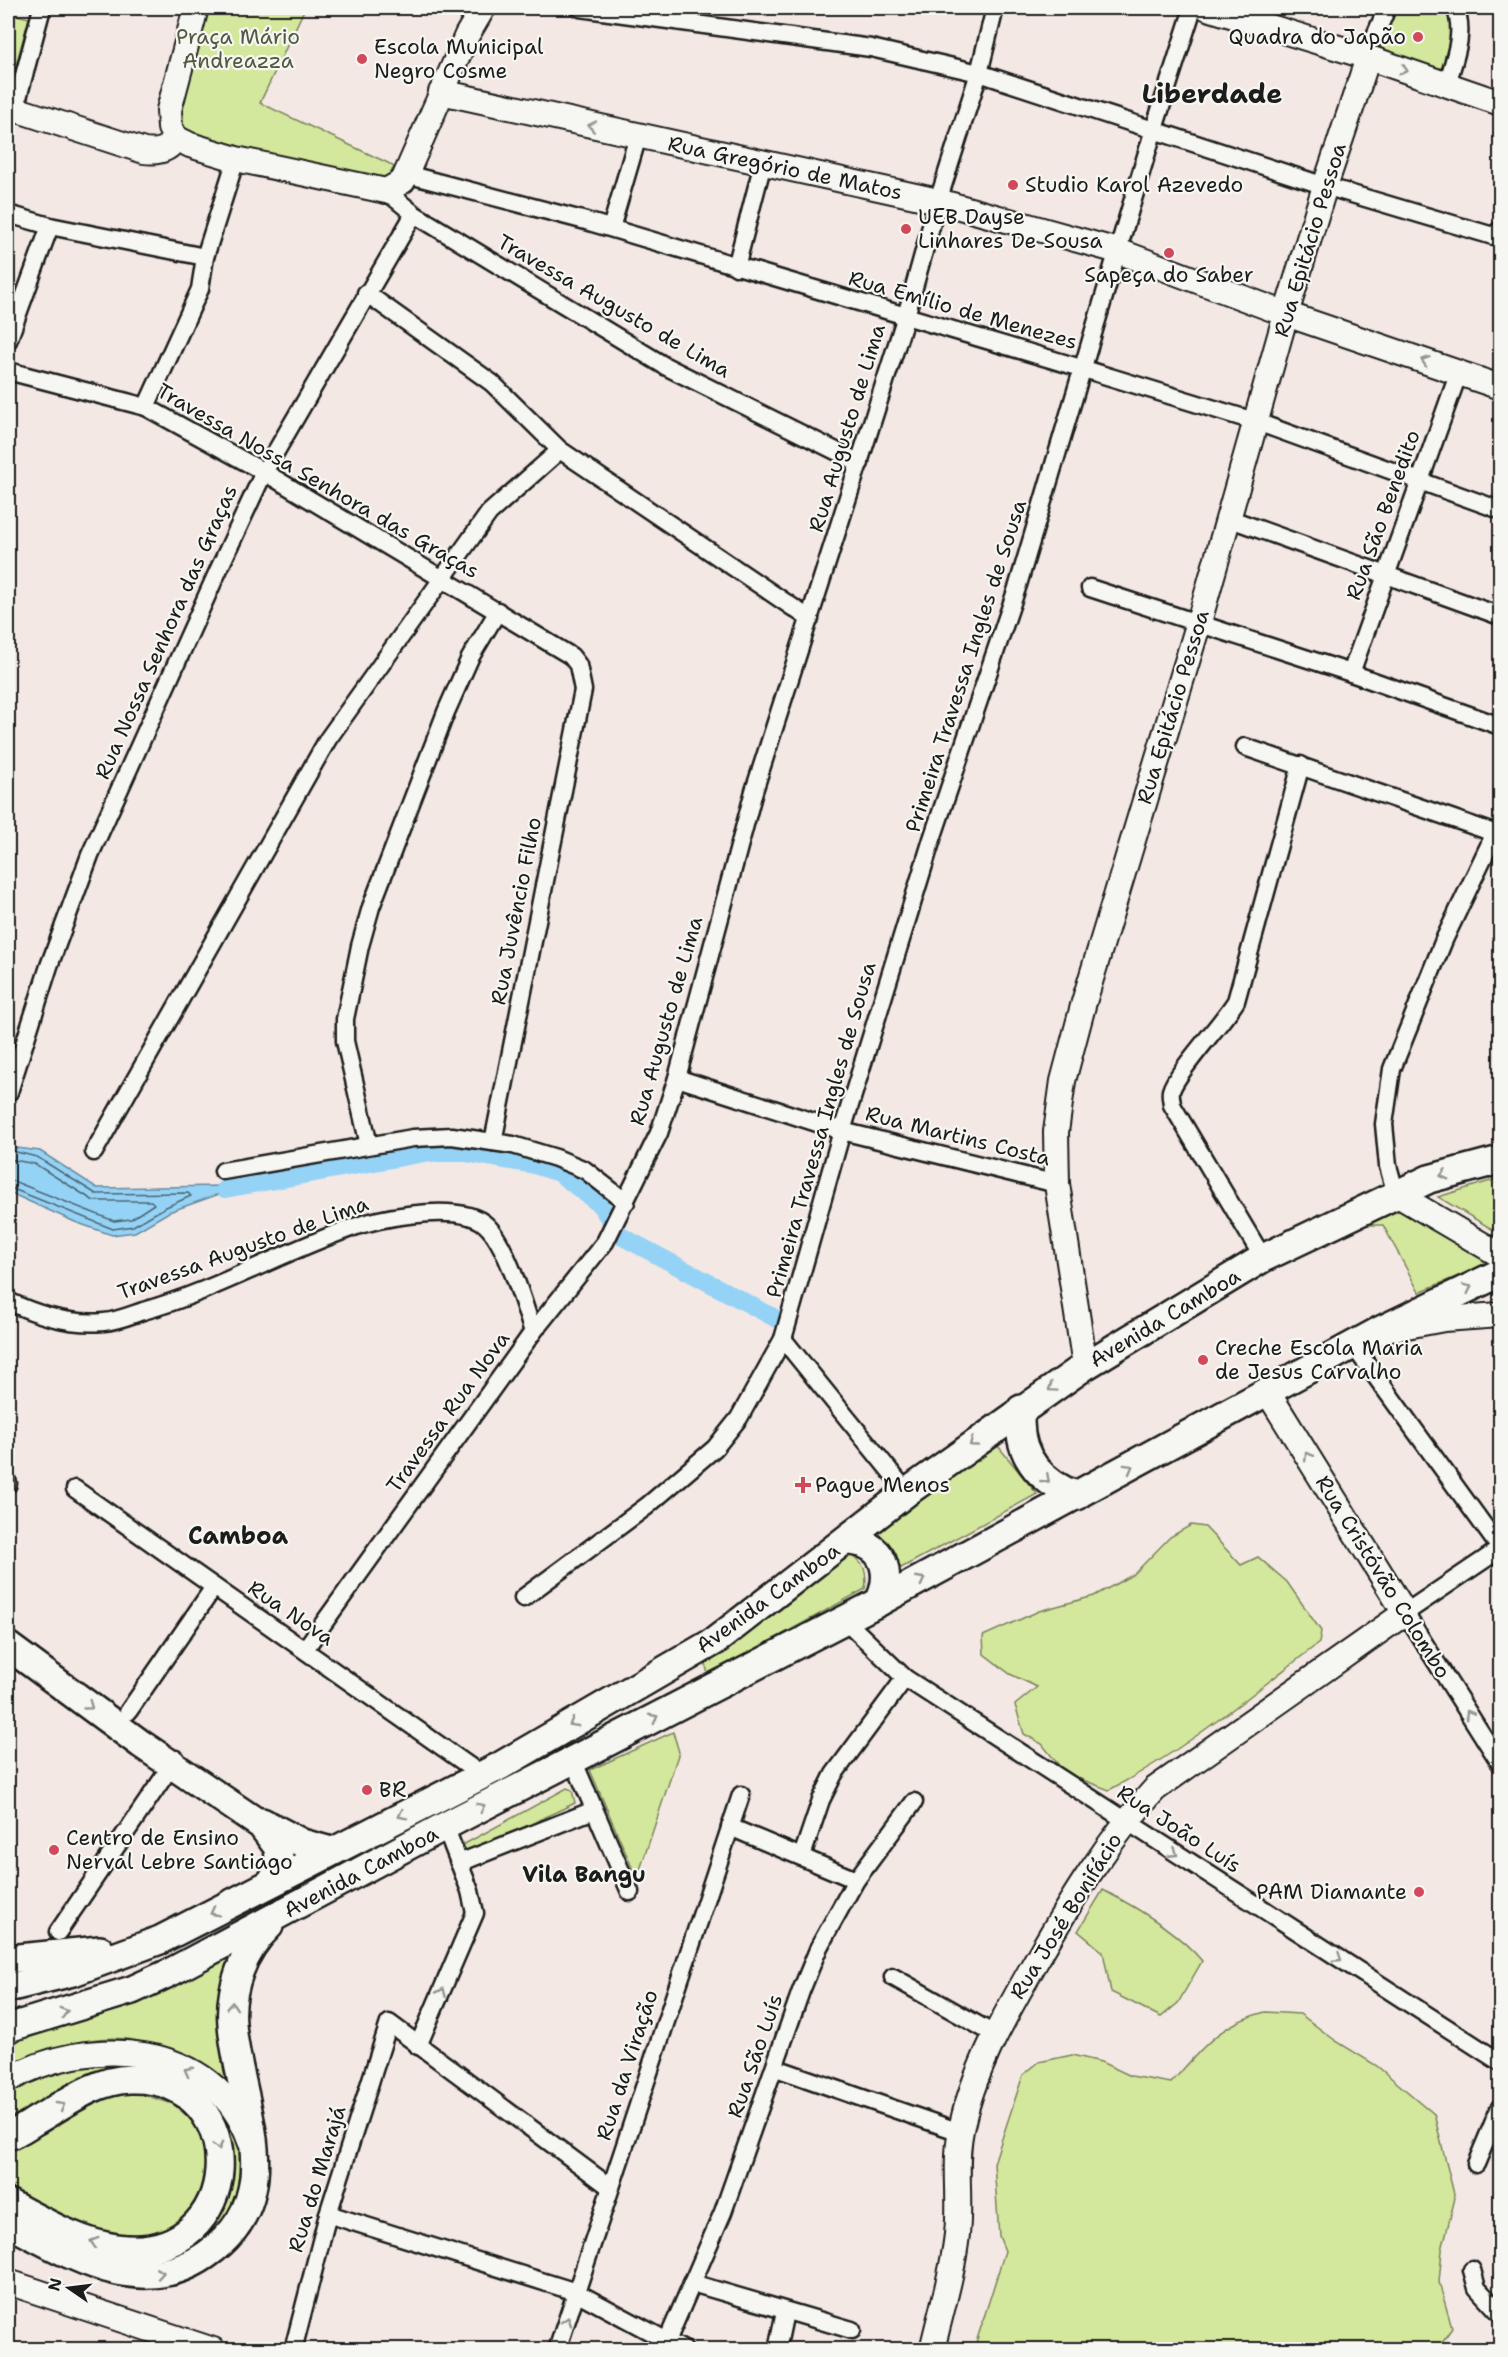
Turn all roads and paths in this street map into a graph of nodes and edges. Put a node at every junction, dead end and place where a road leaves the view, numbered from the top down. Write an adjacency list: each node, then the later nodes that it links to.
1 (42, 8): 17 (street)
2 (196, 8): 20 (street)
3 (475, 8): 11 (street)
4 (483, 8): 11 (street)
5 (580, 8): 13 (street)
6 (995, 8): 13 (street, Rua Augusto de Lima)
7 (1193, 8): 18 (street, Primeira Travessa Ingles de Sousa)
8 (1208, 8): 12 (street)
9 (1387, 8): 12 (street, Rua Epitácio Pessoa)
10 (1455, 8): 14 (street)
11 (466, 35): 15 (street)
12 (1371, 48): 14 (street, one-way to 14); 24 (street, Rua Epitácio Pessoa)
13 (979, 73): 18 (street); 26 (street, Rua Augusto de Lima)
14 (1447, 84): 16 (street)
15 (441, 92): 19 (street, Rua Gregório de Matos, one-way to 15); 23 (street)
16 (1500, 103)
17 (11, 109): 20 (street)
18 (1154, 129): 24 (street); 32 (street, Primeira Travessa Ingles de Sousa)
19 (638, 136): 22 (street, Rua Gregório de Matos); 30 (street)
20 (176, 138): 21 (street)
21 (236, 159): 25 (street); 33 (street)
22 (763, 163): 26 (street, Rua Gregório de Matos); 34 (street)
23 (406, 174): 25 (street); 30 (street, Rua Emílio de Menezes)
24 (1325, 186): 31 (street); 36 (street, Rua Epitácio Pessoa)
25 (386, 191): 27 (street, Travessa Augusto de Lima)
26 (938, 201): 32 (street, Rua Gregório de Matos); 37 (street, Rua Augusto de Lima)
27 (414, 213): 35 (street, Rua Nossa Senhora das Graças); 46 (street, Travessa Augusto de Lima)
28 (8, 214): 29 (street)
29 (50, 226): 33 (street); 38 (street)
30 (611, 228): 34 (street, Rua Emílio de Menezes)
31 (1496, 233)
32 (1118, 251): 36 (street, Rua Gregório de Matos); 39 (street, Primeira Travessa Ingles de Sousa)
33 (205, 257): 43 (street)
34 (736, 267): 37 (street, Rua Emílio de Menezes)
35 (366, 293): 45 (street); 47 (street, Rua Nossa Senhora das Graças)
36 (1286, 314): 41 (street, Rua Gregório de Matos, one-way to 36); 44 (street, Rua Epitácio Pessoa)
37 (906, 316): 39 (street, Rua Emílio de Menezes); 46 (street, Rua Augusto de Lima)
38 (8, 341)
39 (1084, 369): 44 (street, Rua Emílio de Menezes); 66 (street, Primeira Travessa Ingles de Sousa)
40 (8, 371): 43 (street, Travessa Nossa Senhora das Graças)
41 (1459, 372): 42 (street, Rua Gregório de Matos); 48 (street, Rua São Benedito)
42 (1500, 387)
43 (146, 407): 47 (street, Travessa Nossa Senhora das Graças)
44 (1257, 422): 48 (street, Rua Emílio de Menezes); 50 (street, Rua Epitácio Pessoa)
45 (560, 450): 52 (street); 56 (street)
46 (860, 463): 56 (street, Rua Augusto de Lima)
47 (264, 472): 52 (street, Travessa Nossa Senhora das Graças); 65 (street, Rua Nossa Senhora das Graças)
48 (1419, 479): 49 (street, Rua Emílio de Menezes); 51 (street, Rua São Benedito)
49 (1500, 510)
50 (1228, 518): 51 (street); 57 (street, Rua Epitácio Pessoa)
51 (1385, 574): 55 (street); 58 (street, Rua São Benedito)
52 (445, 579): 54 (street, Travessa Nossa Senhora das Graças); 69 (street)
53 (1090, 588): 57 (street)
54 (498, 611): 59 (street, Travessa Nossa Senhora das Graças); 68 (street)
55 (1500, 616)
56 (810, 619): 64 (street, Rua Augusto de Lima)
57 (1199, 622): 58 (street); 72 (street, Rua Epitácio Pessoa)
58 (1352, 673): 60 (street)
59 (583, 690): 67 (street, Rua Juvêncio Filho)
60 (1500, 726)
61 (1245, 747): 62 (street)
62 (1301, 765): 63 (street); 76 (street)
63 (1498, 834): 73 (street)
64 (677, 1078): 66 (street, Rua Martins Costa); 74 (street, Rua Augusto de Lima)
65 (9, 1092)
66 (842, 1131): 72 (street, Rua Martins Costa); 82 (street, Primeira Travessa Ingles de Sousa)
67 (493, 1142): 68 (street); 74 (street)
68 (369, 1145): 71 (street)
69 (94, 1152)
70 (1500, 1160): 73 (main road, Avenida Camboa, one-way to 73)
71 (223, 1171)
72 (1057, 1184): 84 (street, Rua Epitácio Pessoa)
73 (1396, 1194): 75 (street); 76 (main road, Avenida Camboa)
74 (626, 1202): 81 (street, Travessa Rua Nova)
75 (1500, 1255)
76 (1263, 1258): 84 (main road, Avenida Camboa)
77 (1500, 1273): 80 (main road, Avenida Camboa, one-way to 77)
78 (8, 1301): 81 (street, Travessa Augusto de Lima)
79 (1500, 1315): 80 (street)
80 (1379, 1331): 83 (main road, Avenida Camboa)
81 (533, 1332): 99 (street, Travessa Rua Nova)
82 (783, 1339): 88 (street); 93 (street, Primeira Travessa Ingles de Sousa)
83 (1353, 1345): 85 (main road, Avenida Camboa); 91 (street)
84 (1085, 1366): 86 (main road, Avenida Camboa, one-way to 86)
85 (1267, 1391): 89 (main road, Avenida Camboa, one-way to 85); 95 (street, Rua Cristóvão Colombo, one-way to 85)
86 (1021, 1409): 88 (main road, Avenida Camboa, one-way to 88); 89 (main road, one-way to 89)
87 (75, 1489): 92 (street, Rua Nova)
88 (907, 1492): 90 (main road, Avenida Camboa)
89 (1077, 1496): 94 (main road, Avenida Camboa, one-way to 89)
90 (847, 1541): 94 (main road); 105 (main road, Avenida Camboa, one-way to 105)
91 (1500, 1548): 95 (street)
92 (214, 1587): 99 (street, Rua Nova); 101 (street)
93 (523, 1598)
94 (879, 1602): 96 (main road, Avenida Camboa)
95 (1405, 1613): 104 (street, Rua Cristóvão Colombo, one-way to 95); 110 (street, Rua José Bonifácio)
96 (844, 1619): 100 (street, Rua João Luís); 103 (main road, Avenida Camboa, one-way to 96)
97 (8, 1625): 101 (main road)
98 (8, 1646): 102 (main road, one-way to 102)
99 (305, 1649): 105 (street, Rua Nova)
100 (905, 1678): 110 (street, Rua João Luís); 114 (street)
101 (128, 1712): 102 (main road)
102 (176, 1760): 109 (main road); 121 (street)
103 (573, 1760): 108 (street); 111 (main road, Avenida Camboa, one-way to 103)
104 (1500, 1763)
105 (482, 1775): 113 (main road, Avenida Camboa, one-way to 113)
106 (741, 1795): 112 (street, Rua da Viração)
107 (914, 1802): 116 (street, Rua São Luís)
108 (594, 1810): 115 (street); 118 (street)
109 (248, 1815): 113 (main road); 117 (main road)
110 (1125, 1821): 126 (street, Rua José Bonifácio); 128 (street, Rua João Luís, one-way to 128)
111 (445, 1826): 115 (street); 119 (main road, Avenida Camboa)
112 (729, 1827): 114 (street); 136 (street, Rua da Viração)
113 (331, 1851): 117 (main road, Avenida Camboa)
114 (802, 1856): 116 (street)
115 (459, 1863): 127 (street, one-way to 115)
116 (856, 1880): 129 (street, Rua São Luís)
117 (271, 1882): 120 (main road, Avenida Camboa, one-way to 120)
118 (630, 1892)
119 (282, 1914): 125 (main road, Avenida Camboa, one-way to 119); 135 (main road, one-way to 119)
120 (160, 1940): 121 (main road); 124 (main road, Avenida Camboa)
121 (65, 1943): 122 (main road)
122 (8, 1959)
123 (893, 1977): 126 (street)
124 (8, 1988)
125 (8, 2028)
126 (994, 2034): 132 (street, Rua José Bonifácio)
127 (418, 2046): 136 (street); 138 (street, Rua do Marajá)
128 (1500, 2062)
129 (776, 2068): 132 (street); 141 (street, Rua São Luís)
130 (8, 2080): 135 (street, one-way to 130)
131 (1500, 2107): 134 (street)
132 (960, 2132): 152 (street, Rua José Bonifácio)
133 (9, 2137): 137 (main road, one-way to 137)
134 (1476, 2164)
135 (255, 2167): 137 (main road, one-way to 135)
136 (610, 2187): 142 (street, Rua da Viração)
137 (9, 2211)
138 (328, 2214): 142 (street); 148 (street, Rua do Marajá)
139 (1472, 2270): 144 (street)
140 (8, 2282): 147 (street)
141 (692, 2283): 143 (street); 146 (street, Rua São Luís)
142 (576, 2292): 146 (street); 149 (street, Rua da Viração, one-way to 142)
143 (784, 2312): 145 (street); 151 (street)
144 (1500, 2313)
145 (852, 2330)
146 (667, 2341): 150 (street)
147 (213, 2349)
148 (293, 2349)
149 (557, 2349)
150 (684, 2349)
151 (777, 2349)
152 (932, 2349)

